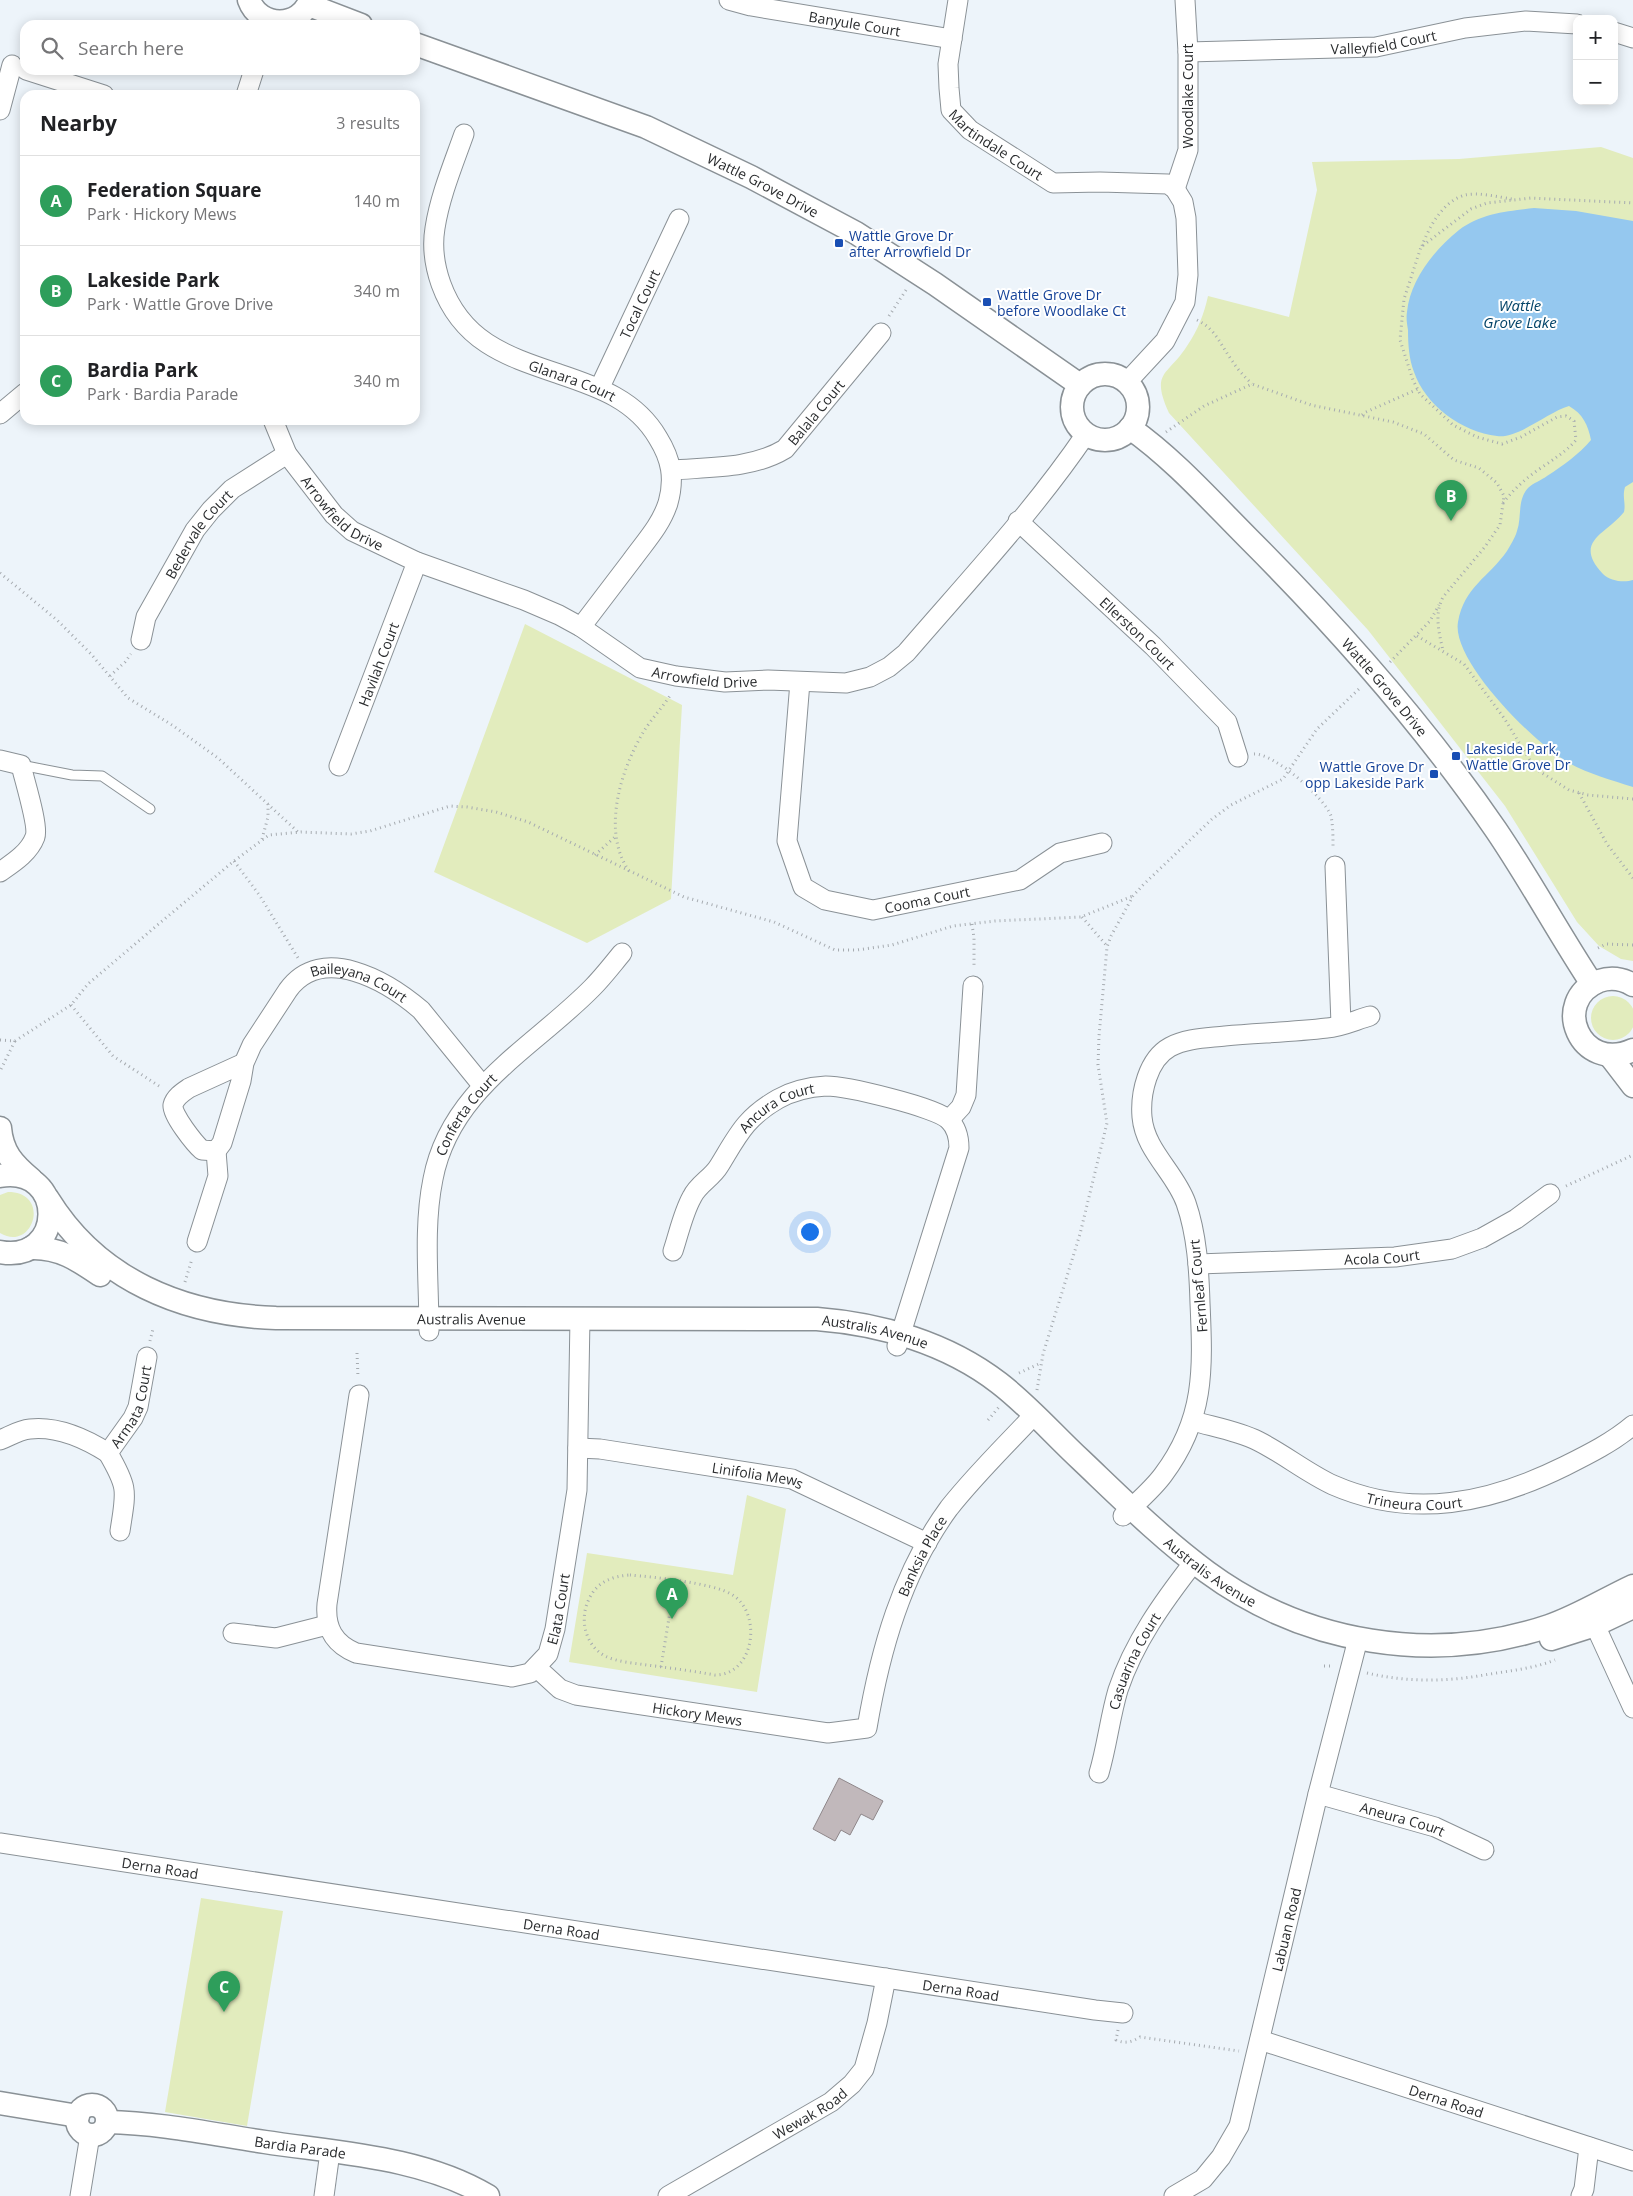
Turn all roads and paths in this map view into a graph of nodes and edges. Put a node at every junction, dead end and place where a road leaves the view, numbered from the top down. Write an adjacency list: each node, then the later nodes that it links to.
1 (248, 0): 6 (street)
2 (731, 0): 12 (street, Banyule Court)
3 (958, 0): 12 (street, Martindale Court)
4 (1185, 0): 14 (street, Woodlake Court)
5 (310, 2): 7 (street); 8 (street)
6 (265, 20)
7 (290, 20)
8 (350, 20)
9 (1573, 24): 14 (street, Valleyfield Court)
10 (1618, 33): 11 (street)
11 (1633, 38)
12 (952, 39): 22 (street, Martindale Court)
13 (420, 46): 32 (street, Wattle Grove Drive)
14 (1188, 52): 22 (street, Woodlake Court)
15 (16, 67): 20 (street)
16 (41, 75): 18 (street)
17 (252, 75): 19 (street)
18 (88, 90)
19 (248, 90)
20 (0, 110)
21 (464, 134): 33 (street, Glanara Court)
22 (1175, 190): 28 (street)
23 (1516, 200): 24 (path); 26 (path); 26 (path)
24 (1633, 203)
25 (679, 219): 33 (street, Tocal Court)
26 (1421, 247): 34 (path)
27 (906, 290): 29 (path)
28 (1180, 312): 30 (street); 31 (path)
29 (881, 333): 43 (street, Balala Court)
30 (1127, 382): 32 (street); 39 (street)
31 (1252, 384): 37 (path); 41 (path)
32 (1080, 385): 40 (street)
33 (600, 387): 43 (street, Glanara Court)
34 (1418, 389): 37 (path); 44 (path)
35 (20, 397): 36 (street)
36 (0, 414)
37 (1362, 416): 44 (path)
38 (275, 425): 42 (street, Arrowfield Drive)
39 (1130, 428): 40 (street); 41 (street, Wattle Grove Drive)
40 (1086, 434): 45 (street, Arrowfield Drive)
41 (1152, 444): 85 (street, Wattle Grove Drive)
42 (287, 454): 46 (street, Arrowfield Drive); 51 (street, Bedervale Court)
43 (672, 470): 49 (street, Glanara Court)
44 (1503, 503): 48 (path)
45 (1018, 521): 56 (street, Arrowfield Drive); 58 (street, Ellerston Court)
46 (417, 562): 49 (street, Arrowfield Drive); 61 (street, Havilah Court)
47 (0, 573): 54 (path)
48 (1439, 604): 50 (path); 52 (path)
49 (581, 627): 55 (street, Arrowfield Drive)
50 (1417, 636): 52 (path); 53 (path)
51 (141, 640): 54 (path)
52 (1443, 651): 63 (path)
53 (1389, 662)
54 (110, 676): 65 (path)
55 (683, 677): 56 (street, Arrowfield Drive); 68 (path)
56 (800, 682): 70 (street, Cooma Court)
57 (1360, 688): 62 (path)
58 (1238, 757): 62 (path)
59 (0, 760): 60 (street)
60 (21, 765): 66 (lane); 74 (street)
61 (339, 766)
62 (1289, 772): 73 (path); 77 (path)
63 (1579, 793): 64 (path); 76 (path)
64 (1633, 798)
65 (268, 804): 67 (path); 69 (path)
66 (150, 809)
67 (299, 832): 69 (path); 71 (path)
68 (617, 836): 71 (path); 75 (path)
69 (262, 839): 72 (path)
70 (1102, 843)
71 (595, 856): 75 (path)
72 (234, 861): 84 (path); 88 (path)
73 (1335, 866): 90 (street)
74 (0, 872)
75 (630, 872): 79 (path)
76 (1633, 878)
77 (1133, 896): 78 (path); 81 (path)
78 (1082, 917): 79 (path); 81 (path)
79 (972, 924): 87 (path)
80 (1633, 946): 82 (path)
81 (1107, 947): 118 (path)
82 (1598, 948)
83 (622, 953): 97 (street, Conferta Court)
84 (305, 972): 95 (street, Baileyana Court); 97 (street, Baileyana Court)
85 (1592, 984): 86 (street); 94 (street)
86 (1633, 985)
87 (973, 986): 100 (street)
88 (72, 1005): 92 (path); 99 (path)
89 (1370, 1016): 90 (street, Fernleaf Court)
90 (1341, 1024): 111 (street, Fernleaf Court)
91 (0, 1040): 92 (path)
92 (15, 1041): 96 (path)
93 (1633, 1050): 94 (street)
94 (1610, 1056): 98 (street)
95 (244, 1063): 99 (street); 102 (street, Baileyana Court)
96 (1, 1069)
97 (482, 1085): 114 (street, Conferta Court)
98 (1633, 1086)
99 (177, 1097): 102 (street)
100 (949, 1120): 109 (street, Ancura Court); 115 (street)
101 (0, 1128): 105 (street)
102 (216, 1151): 108 (street, Baileyana Court)
103 (1633, 1155): 106 (path)
104 (0, 1176): 105 (street)
105 (33, 1181): 107 (street, Australis Avenue)
106 (1550, 1194): 111 (street, Acola Court)
107 (48, 1199): 110 (street); 114 (street, Australis Avenue)
108 (197, 1242): 112 (path)
109 (673, 1251)
110 (12, 1253): 114 (street, Australis Avenue)
111 (1198, 1264): 123 (street, Fernleaf Court)
112 (185, 1282)
113 (579, 1324): 114 (street, Australis Avenue); 115 (street, Australis Avenue); 126 (street, Elata Court)
114 (429, 1325)
115 (899, 1340): 122 (street, Australis Avenue)
116 (357, 1353): 121 (path)
117 (148, 1357): 127 (street, Armata Court)
118 (1041, 1363): 119 (path); 120 (path)
119 (1022, 1378)
120 (1032, 1387)
121 (359, 1394): 136 (street)
122 (1029, 1420): 128 (street, Australis Avenue); 130 (street, Banksia Place)
123 (1193, 1421): 124 (street, Trineura Court); 128 (street, Fernleaf Court)
124 (1633, 1425)
125 (0, 1440): 127 (street, Armata Court)
126 (578, 1448): 130 (street, Linifolia Mews); 142 (street, Elata Court)
127 (108, 1453): 129 (street, Armata Court)
128 (1128, 1512): 131 (street, Australis Avenue)
129 (120, 1531)
130 (927, 1543): 144 (street, Banksia Place)
131 (1190, 1568): 138 (street, Australis Avenue); 145 (street, Casuarina Court)
132 (675, 1581): 141 (path); 141 (path); 141 (path)
133 (1633, 1586): 135 (street, Australis Avenue)
134 (1633, 1608): 135 (street, Australis Avenue)
135 (1591, 1617): 138 (street, Australis Avenue); 143 (street)
136 (327, 1625): 137 (street); 142 (street)
137 (233, 1633)
138 (1354, 1653): 139 (path); 140 (path); 146 (street, Labuan Road)
139 (1560, 1658)
140 (1324, 1666)
141 (661, 1667)
142 (537, 1668): 144 (street, Hickory Mews)
143 (1633, 1708)
144 (867, 1728)
145 (1099, 1773)
146 (1318, 1794): 148 (street, Aneura Court); 151 (street, Labuan Road)
147 (0, 1843): 149 (street, Derna Road)
148 (1484, 1850)
149 (886, 1978): 150 (street, Derna Road); 160 (street, Wewak Road)
150 (1122, 2013): 151 (path)
151 (1258, 2047): 154 (street, Derna Road); 161 (street, Labuan Road)
152 (0, 2103): 153 (street)
153 (99, 2128): 155 (street, Bardia Parade); 157 (street)
154 (1589, 2147): 156 (street, Derna Road); 162 (street)
155 (330, 2152): 158 (street); 159 (street, Bardia Parade)
156 (1633, 2161)
157 (80, 2196)
158 (324, 2196)
159 (488, 2196)
160 (668, 2196)
161 (1174, 2196)
162 (1581, 2196)

